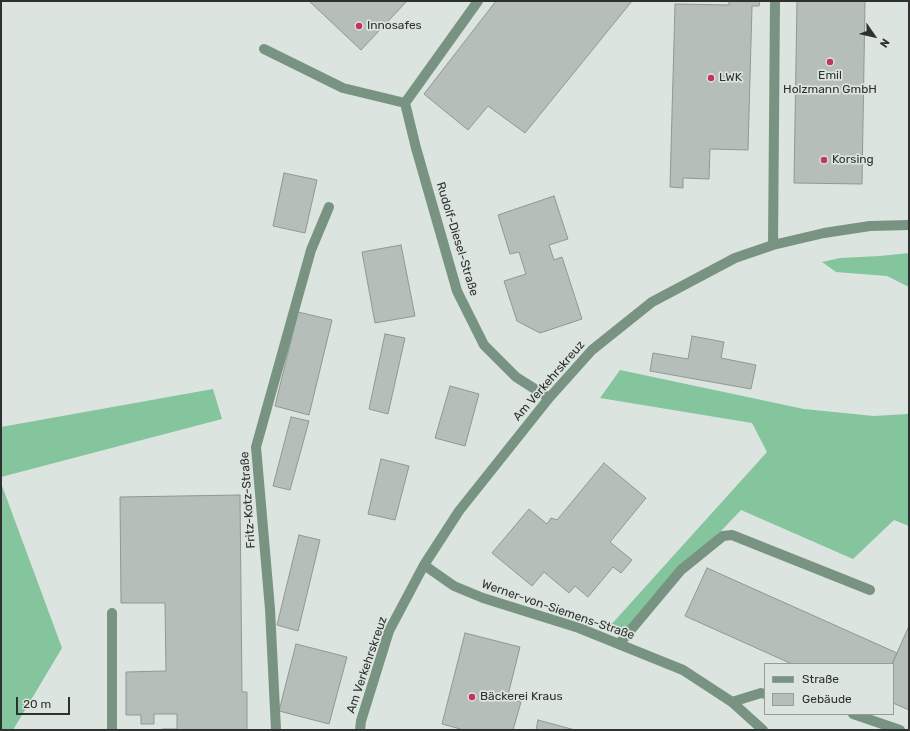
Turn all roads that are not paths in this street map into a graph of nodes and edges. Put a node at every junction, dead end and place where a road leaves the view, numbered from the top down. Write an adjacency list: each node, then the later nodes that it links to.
1 (478, 1): 4 (street)
2 (775, 1): 7 (street)
3 (264, 49): 4 (street)
4 (405, 103): 8 (street, Rudolf-Diesel-Straße)
5 (329, 207): 17 (street, Fritz-Kotz-Straße)
6 (909, 225): 7 (street, Am Verkehrskreuz)
7 (773, 245): 8 (street, Am Verkehrskreuz)
8 (549, 398): 9 (street, Am Verkehrskreuz)
9 (424, 565): 12 (street, Werner-von-Siemens-Straße); 18 (street, Am Verkehrskreuz)
10 (870, 590): 12 (street)
11 (112, 613): 16 (street)
12 (619, 644): 14 (street, Werner-von-Siemens-Straße)
13 (764, 694): 14 (street)
14 (732, 702): 19 (street, Werner-von-Siemens-Straße)
15 (857, 715): 20 (street)
16 (112, 730)
17 (276, 730)
18 (360, 730)
19 (763, 730)
20 (900, 730)

